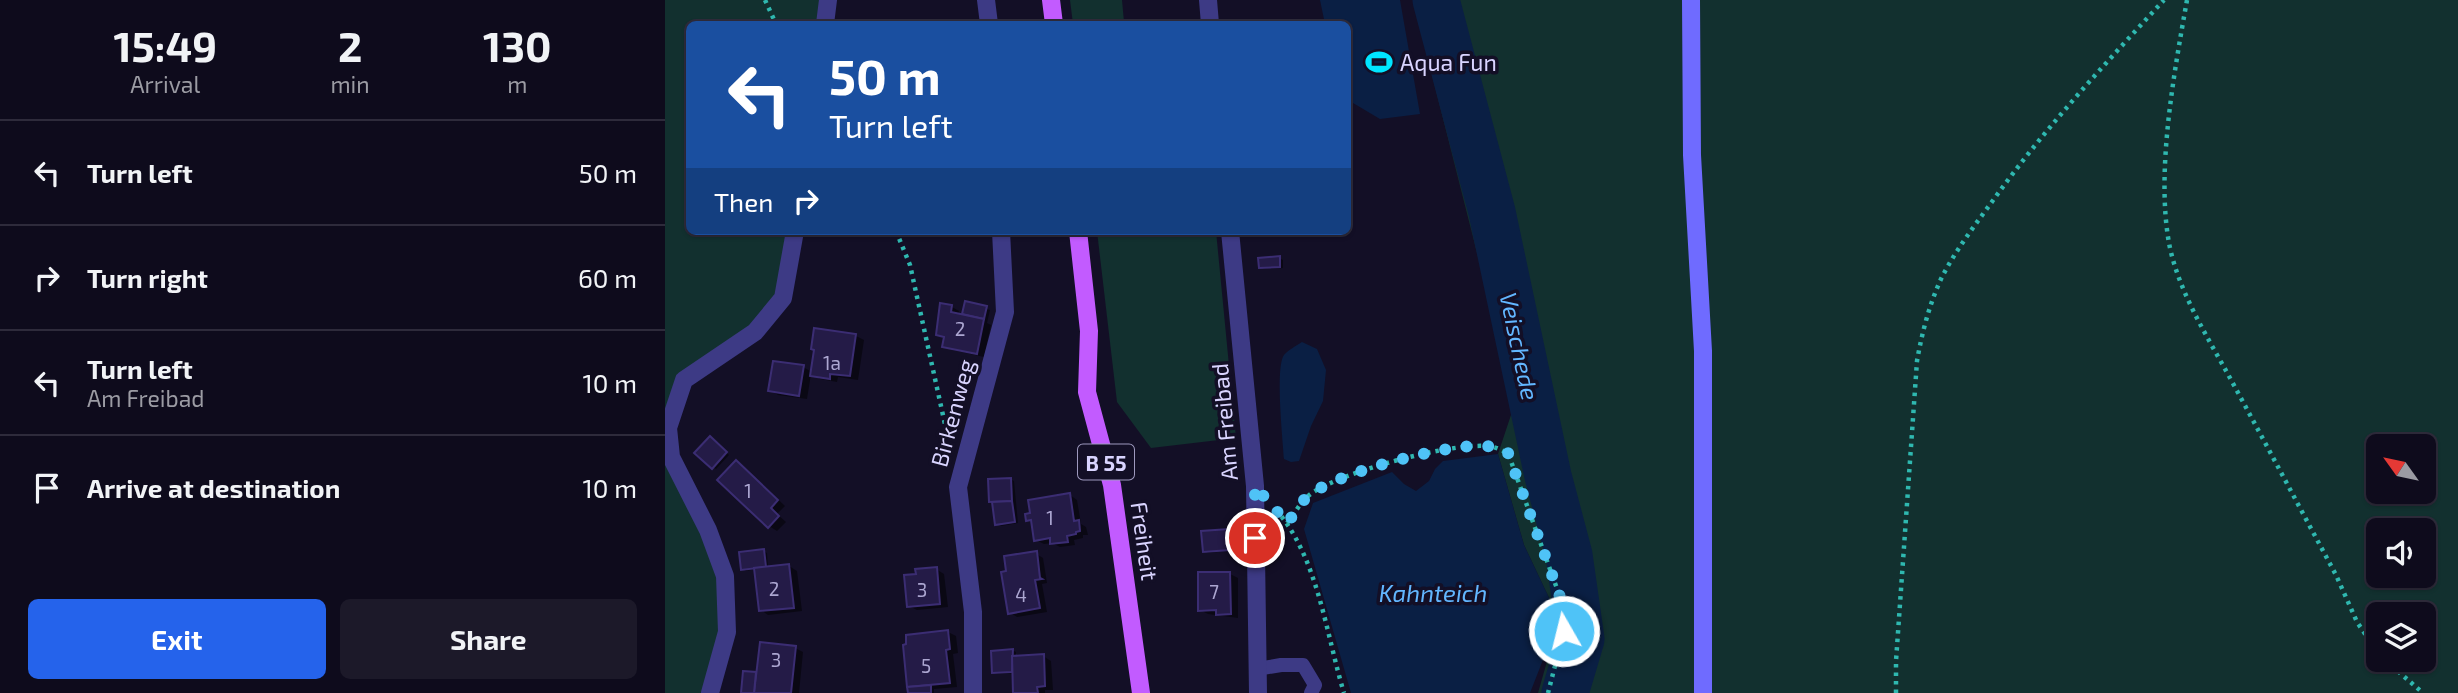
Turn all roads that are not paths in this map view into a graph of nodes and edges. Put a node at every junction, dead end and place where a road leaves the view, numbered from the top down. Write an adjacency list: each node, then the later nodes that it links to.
1 (828, 0): 6 (street)
2 (986, 0): 7 (street)
3 (1051, 0): 8 (main road)
4 (1208, 0): 9 (street)
5 (1691, 0): 20 (main road)
6 (825, 21)
7 (989, 21)
8 (1054, 21)
9 (1210, 21)
10 (794, 235): 15 (street)
11 (1001, 235): 16 (street, Birkenweg)
12 (1078, 235): 17 (main road, Freiheit / B 55)
13 (1230, 235): 14 (street, Am Freibad)
14 (1257, 669): 18 (street, Am Freibad); 19 (lane)
15 (710, 693)
16 (973, 693)
17 (1141, 693)
18 (1258, 693)
19 (1311, 693)
20 (1703, 693)

